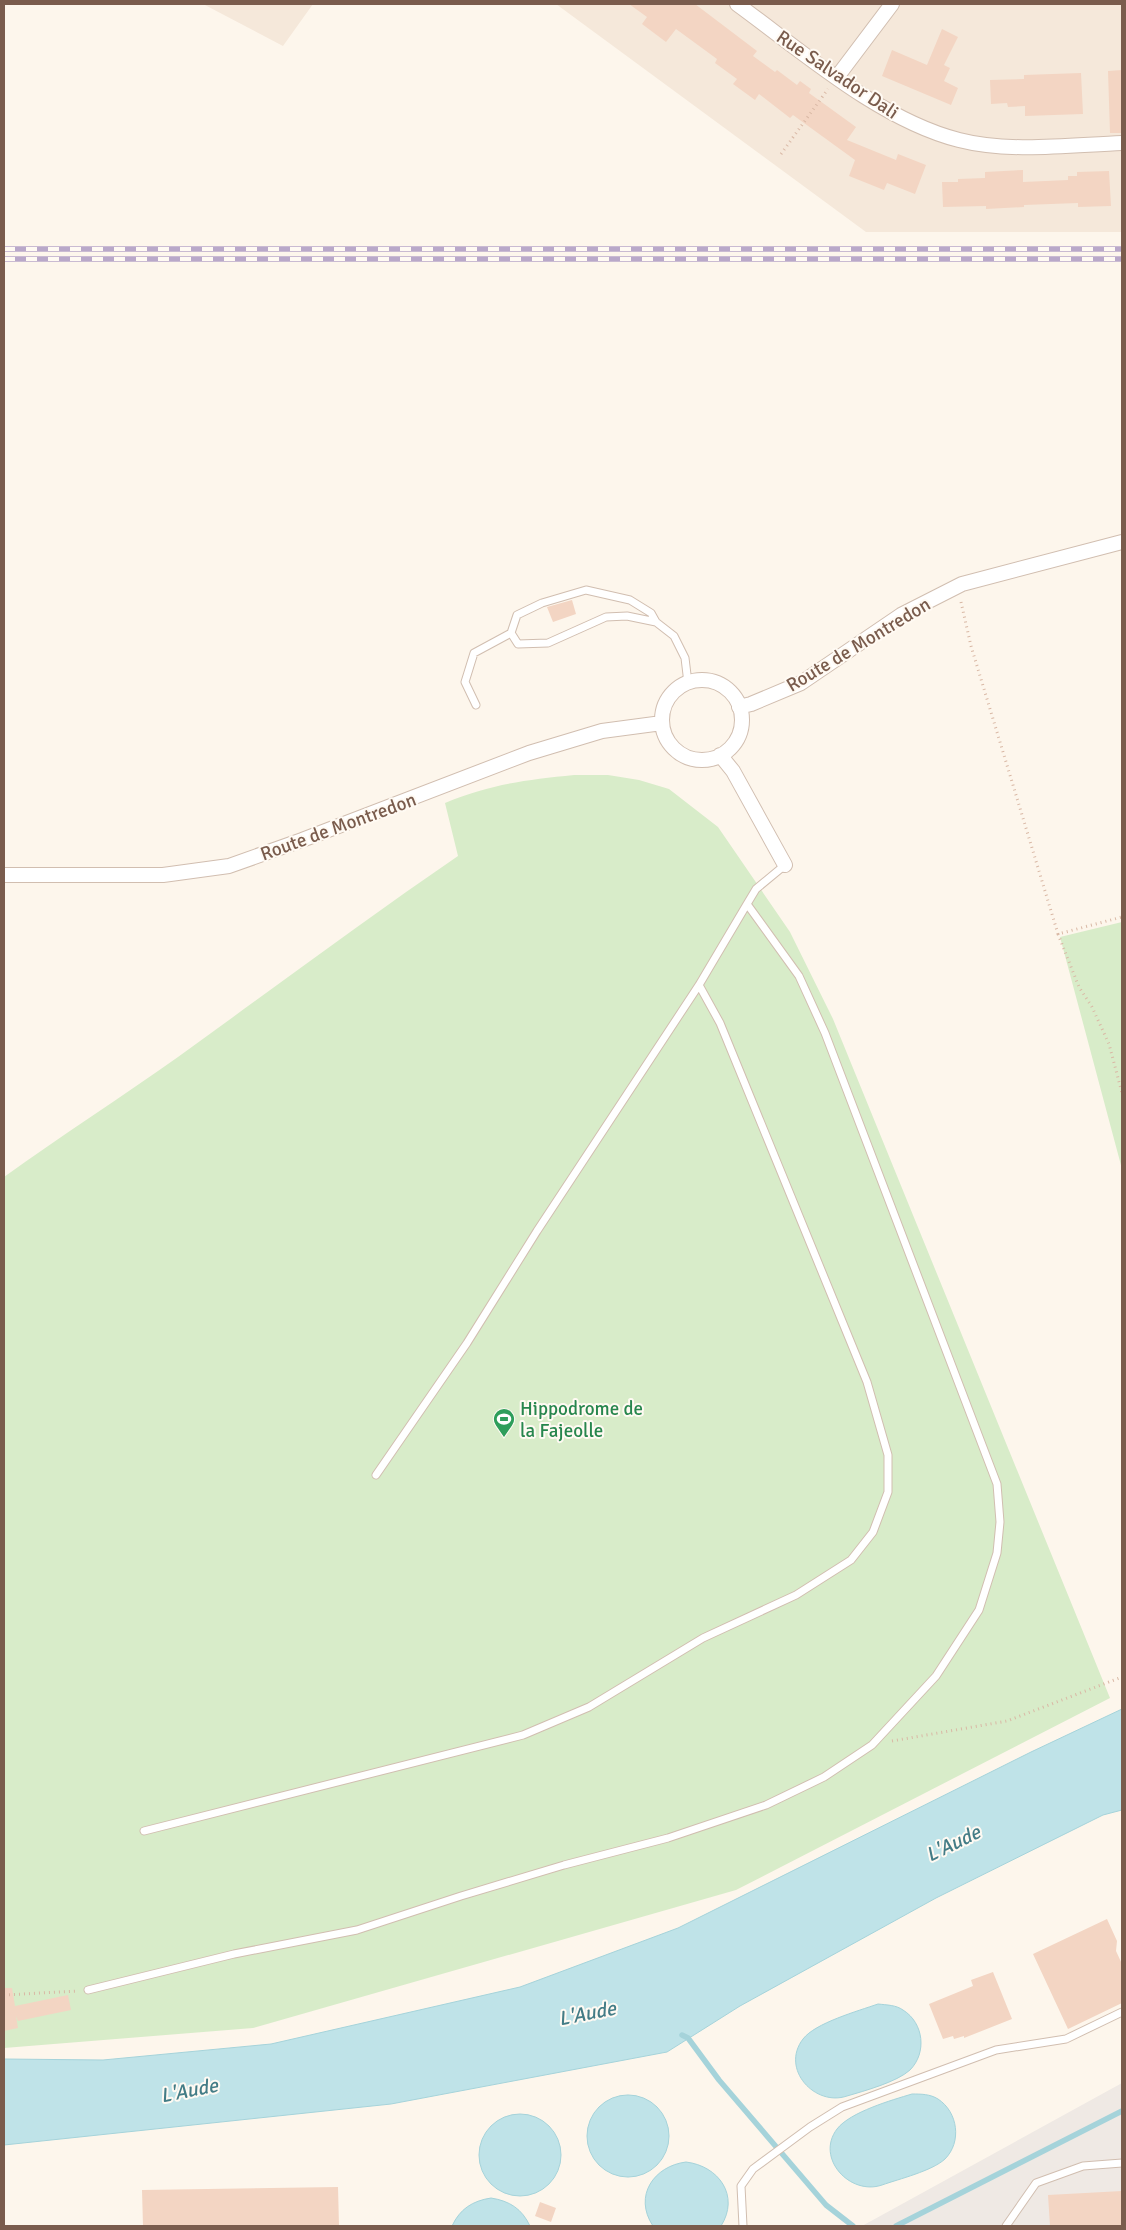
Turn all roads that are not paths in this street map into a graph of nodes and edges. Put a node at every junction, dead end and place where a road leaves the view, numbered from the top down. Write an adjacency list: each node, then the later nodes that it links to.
1 (737, 4): 3 (street, Rue Salvador Dali)
2 (892, 4): 3 (street)
3 (837, 77): 4 (street, Rue Salvador Dali)
4 (1122, 143)
5 (1122, 542): 10 (street, Route de Montredon)
6 (656, 622): 7 (lane); 7 (lane); 8 (lane)
7 (511, 633): 9 (lane)
8 (688, 682): 10 (street); 11 (street)
9 (476, 705)
10 (739, 707): 12 (street)
11 (662, 723): 12 (street); 14 (street, Route de Montredon)
12 (720, 755): 13 (street)
13 (785, 865): 15 (lane)
14 (4, 875)
15 (747, 904): 16 (lane); 19 (lane)
16 (699, 985): 17 (lane); 18 (lane)
17 (376, 1475)
18 (144, 1831)
19 (88, 1990)
20 (1122, 2012): 22 (lane)
21 (1122, 2163): 23 (lane)
22 (743, 2226)
23 (1006, 2226)

